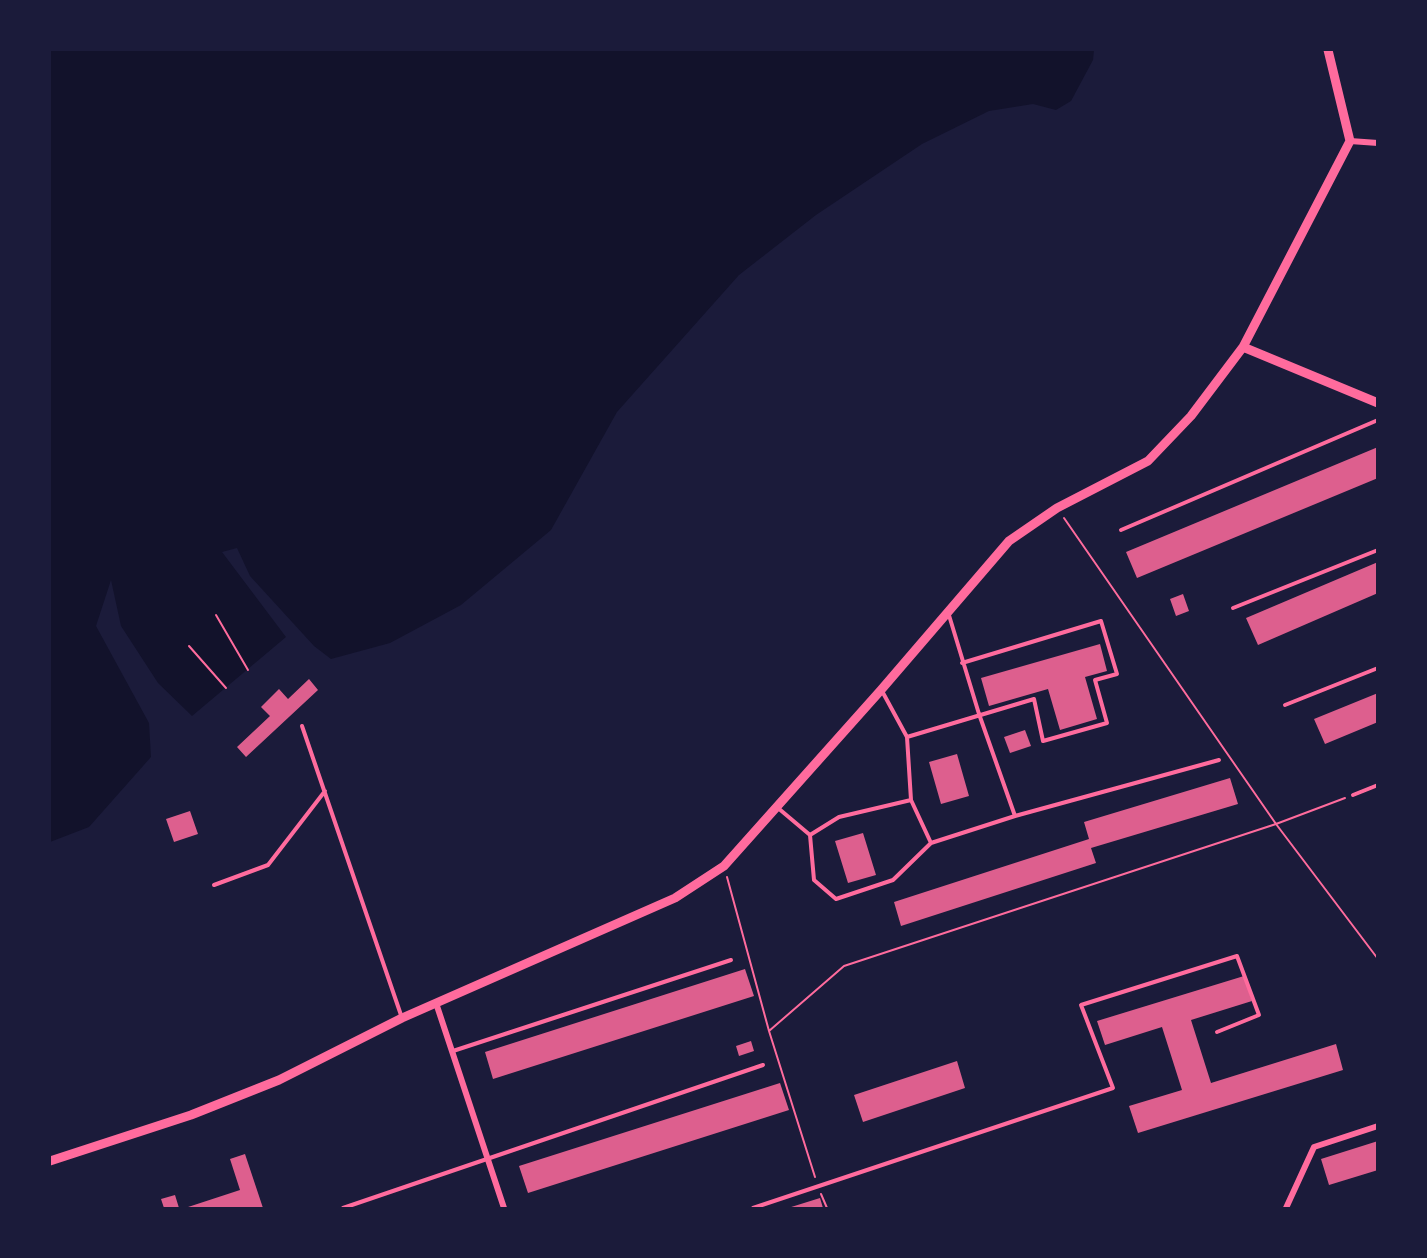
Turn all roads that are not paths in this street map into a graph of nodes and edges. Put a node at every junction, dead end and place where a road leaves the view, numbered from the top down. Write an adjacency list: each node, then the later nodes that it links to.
1 (1328, 50): 2 (street)
2 (1350, 141): 3 (street); 4 (street)
3 (1377, 143)
4 (1243, 347): 5 (street); 10 (street)
5 (1377, 403)
6 (1377, 420): 7 (lane)
7 (1120, 530)
8 (1377, 550): 9 (lane)
9 (1233, 608)
10 (948, 611): 11 (lane); 13 (street)
11 (962, 663): 15 (lane); 15 (lane)
12 (1377, 668): 14 (lane)
13 (881, 690): 17 (lane); 23 (street)
14 (1286, 705)
15 (979, 714): 17 (lane); 24 (lane)
16 (302, 726): 20 (lane)
17 (907, 737): 22 (lane)
18 (1219, 760): 24 (lane)
19 (1377, 785): 21 (lane)
20 (326, 790): 27 (lane); 30 (lane)
21 (1353, 795)
22 (911, 800): 25 (lane); 26 (lane)
23 (778, 808): 25 (lane); 29 (street)
24 (1015, 816): 26 (lane)
25 (810, 835): 26 (lane)
26 (931, 843)
27 (214, 885)
28 (731, 960): 32 (lane)
29 (436, 1003): 30 (street); 32 (street)
30 (402, 1018): 36 (street)
31 (1217, 1032): 39 (lane)
32 (453, 1051): 35 (street)
33 (763, 1065): 35 (lane)
34 (1377, 1126): 40 (street)
35 (487, 1159): 37 (lane); 38 (street)
36 (50, 1161)
37 (343, 1209)
38 (504, 1209)
39 (753, 1209)
40 (1287, 1209)

